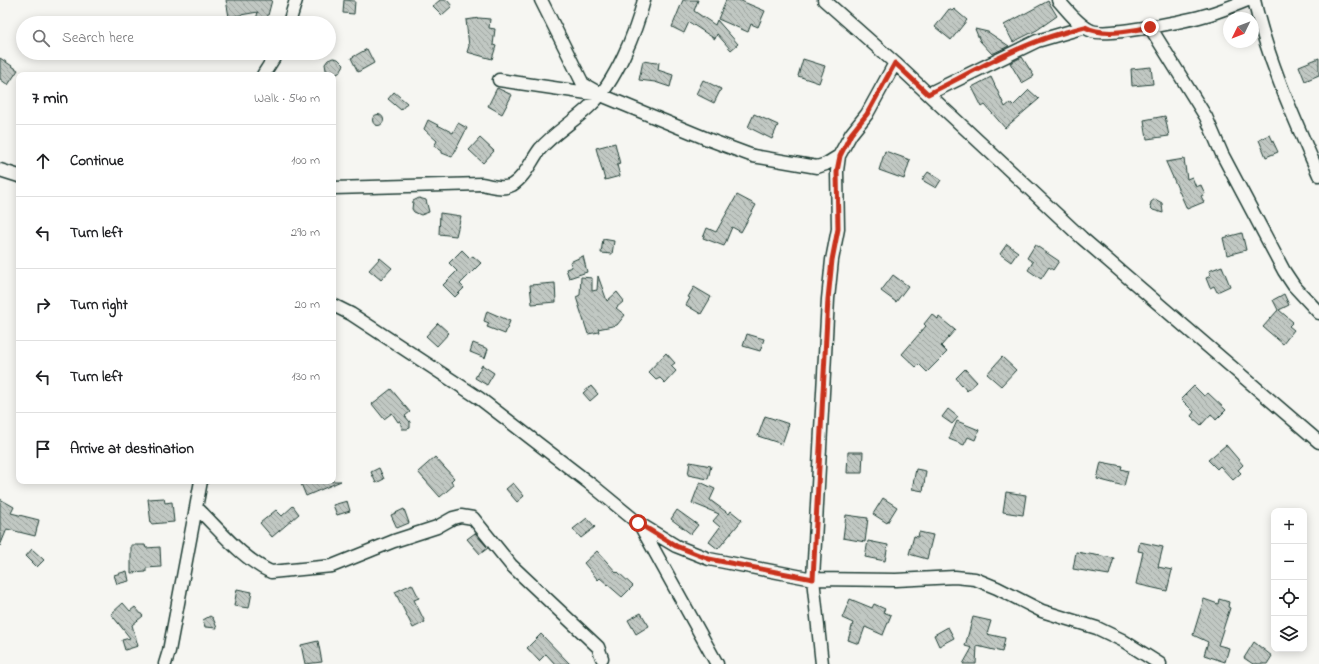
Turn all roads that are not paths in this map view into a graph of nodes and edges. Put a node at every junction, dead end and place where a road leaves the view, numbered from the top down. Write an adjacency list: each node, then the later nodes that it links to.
1 (296, 0): 8 (street)
2 (541, 0): 16 (street)
3 (824, 0): 12 (street)
4 (1058, 0): 9 (street)
5 (1248, 0): 10 (street)
6 (1254, 0): 20 (street)
7 (643, 1): 16 (street)
8 (291, 16)
9 (1085, 27): 10 (street); 15 (street)
10 (1150, 27): 23 (street)
11 (273, 60): 13 (street)
12 (895, 63): 15 (street); 17 (street)
13 (265, 72)
14 (499, 80): 16 (street)
15 (928, 94): 24 (street)
16 (601, 95): 17 (street); 21 (street)
17 (840, 156): 28 (street)
18 (0, 170): 19 (street)
19 (16, 175)
20 (1319, 175)
21 (336, 188)
22 (336, 306): 27 (street)
23 (1319, 313)
24 (1319, 442)
25 (200, 484): 26 (street)
26 (196, 507): 29 (street); 30 (street)
27 (638, 523): 28 (street); 31 (street)
28 (813, 579): 32 (street); 33 (street)
29 (602, 658)
30 (165, 664)
31 (717, 664)
32 (822, 664)
33 (1158, 664)

